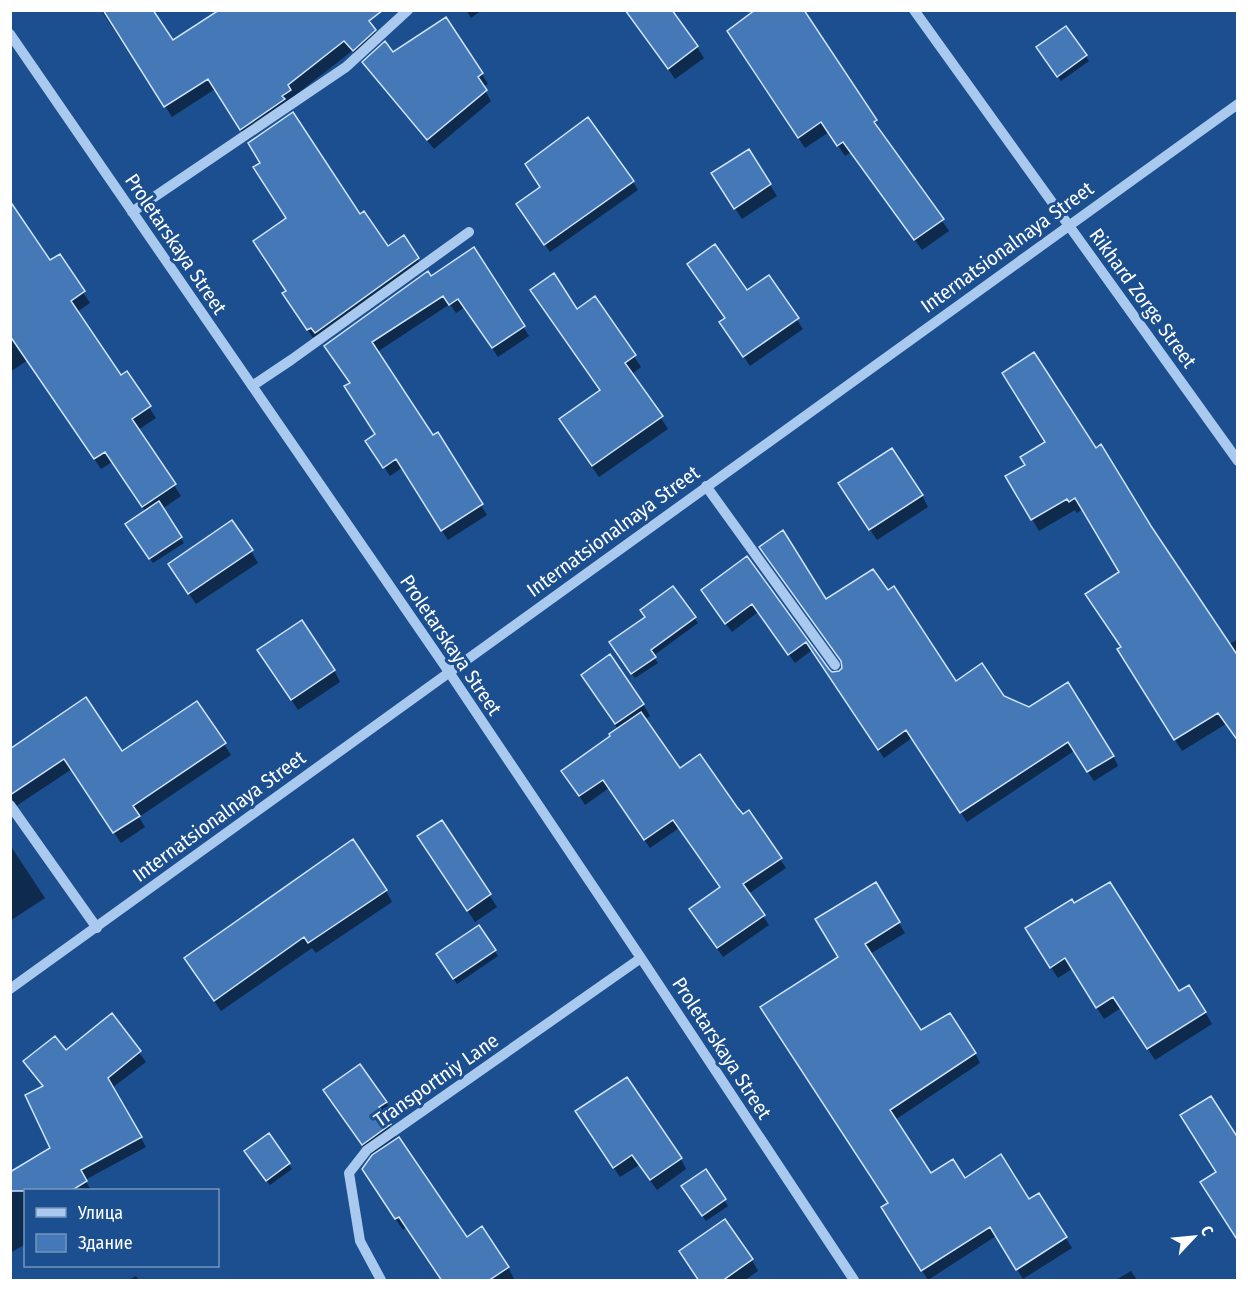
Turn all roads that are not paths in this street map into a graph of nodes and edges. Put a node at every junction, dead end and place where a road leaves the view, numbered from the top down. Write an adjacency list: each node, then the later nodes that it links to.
1 (408, 10): 5 (street)
2 (914, 10): 6 (street, Rikhard Zorge Street)
3 (10, 34): 5 (street, Proletarskaya Street)
4 (1238, 104): 6 (street, Internatsionalnaya Street)
5 (132, 212): 8 (street, Proletarskaya Street)
6 (1068, 225): 9 (street, Rikhard Zorge Street); 10 (street, Internatsionalnaya Street)
7 (469, 232): 8 (street)
8 (252, 386): 12 (street, Proletarskaya Street)
9 (1238, 461)
10 (706, 486): 11 (street); 12 (street, Internatsionalnaya Street)
11 (836, 665)
12 (449, 672): 14 (street, Internatsionalnaya Street); 15 (street, Proletarskaya Street)
13 (10, 805): 14 (street)
14 (97, 928): 16 (street, Internatsionalnaya Street)
15 (641, 958): 17 (street, Transportniy Lane); 18 (street, Proletarskaya Street)
16 (10, 989)
17 (381, 1281)
18 (854, 1281)

